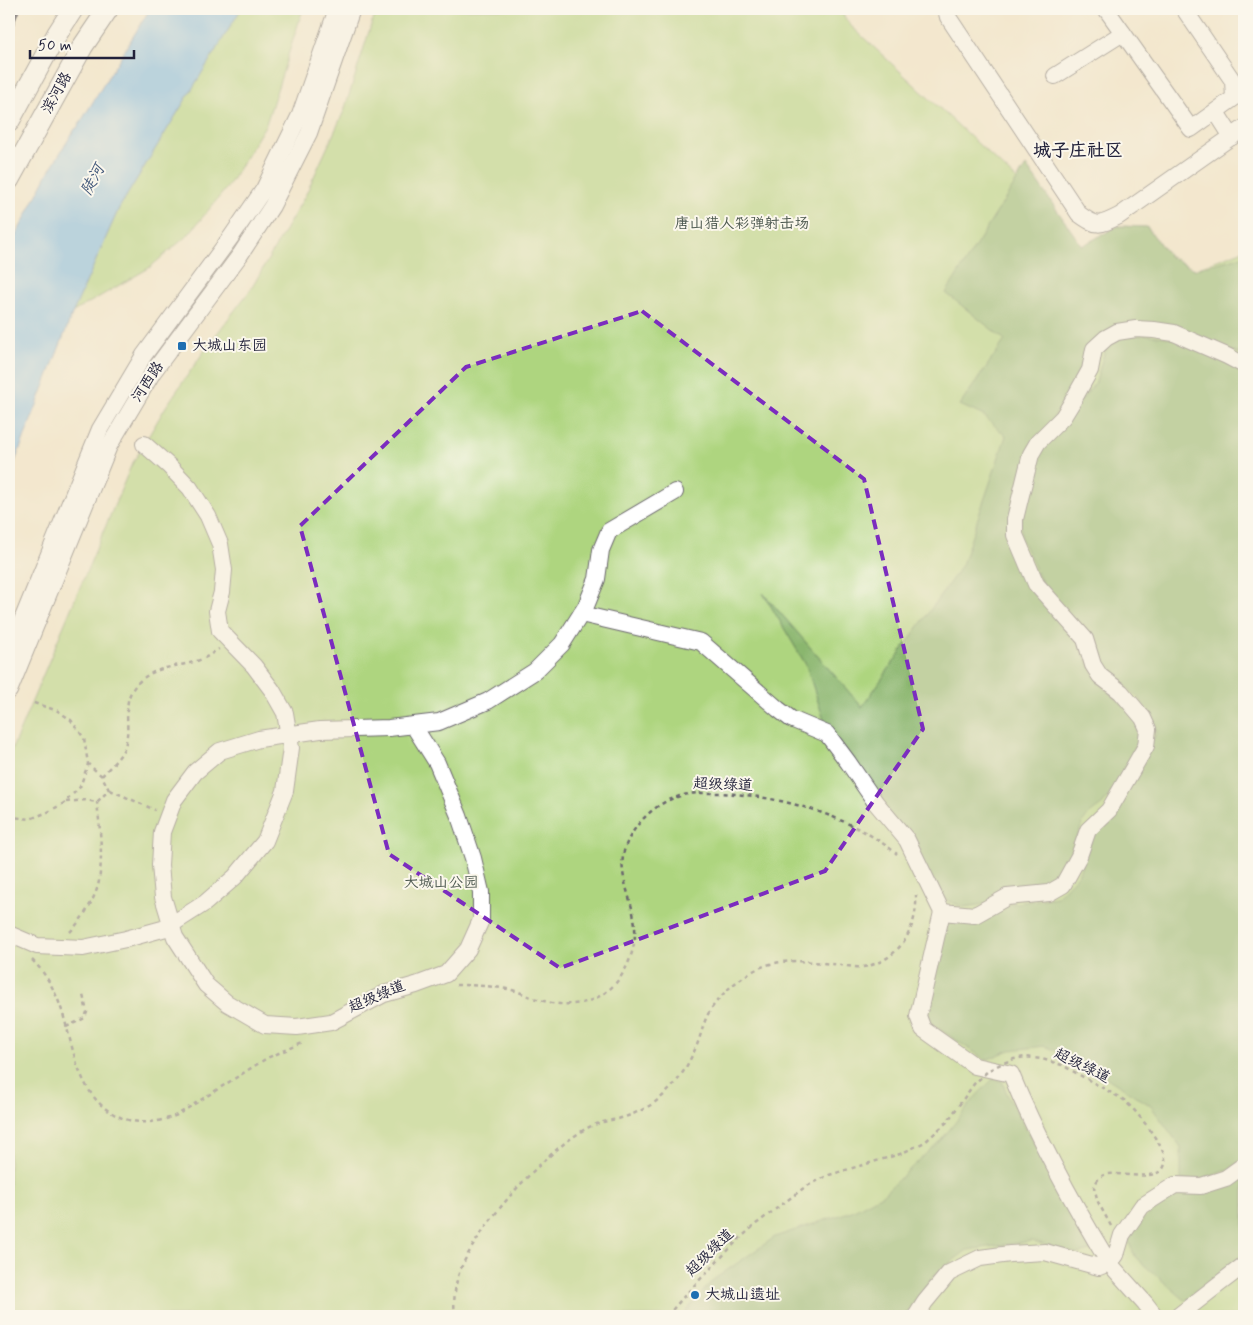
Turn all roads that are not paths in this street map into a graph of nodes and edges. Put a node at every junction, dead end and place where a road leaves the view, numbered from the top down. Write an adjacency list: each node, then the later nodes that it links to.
1 (73, 9): 11 (main road, 滨河路)
2 (108, 9): 13 (main road, 滨河路)
3 (337, 9): 18 (street, 河西路)
4 (352, 9): 19 (street, 河西路)
5 (946, 9): 12 (street)
6 (1106, 9): 8 (street)
7 (1184, 9): 10 (street)
8 (1123, 33): 9 (street); 10 (street)
9 (1055, 76)
10 (1216, 112): 12 (street)
11 (9, 122)
12 (1238, 132)
13 (9, 180)
14 (1244, 365): 21 (street)
15 (144, 444): 22 (street)
16 (675, 492): 17 (street)
17 (581, 614): 20 (street); 21 (street)
18 (9, 652)
19 (9, 691)
20 (413, 725): 20 (street)
21 (942, 912): 24 (street)
22 (9, 934)
23 (1244, 1165): 24 (street)
24 (1109, 1263): 26 (street); 27 (street)
25 (1244, 1265): 28 (street)
26 (916, 1316)
27 (1155, 1316)
28 (1178, 1316)

